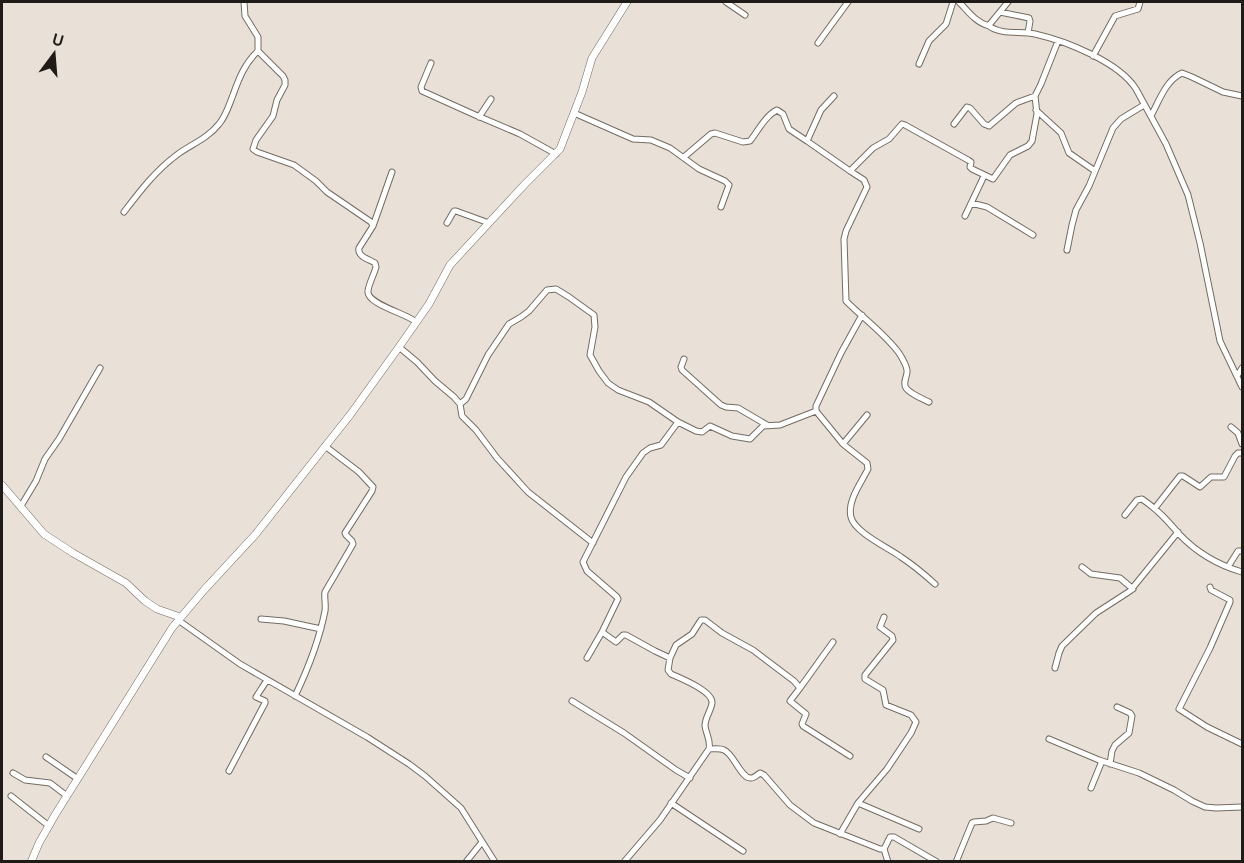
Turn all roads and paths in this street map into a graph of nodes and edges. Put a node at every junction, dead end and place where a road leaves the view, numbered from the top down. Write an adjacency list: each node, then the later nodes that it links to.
1 (244, 2): 15 (street)
2 (627, 2): 25 (street)
3 (726, 2): 10 (street)
4 (848, 2): 14 (street)
5 (953, 2): 18 (street)
6 (959, 2): 11 (street)
7 (1008, 2): 9 (street)
8 (1140, 2): 16 (street)
9 (1000, 12): 11 (street); 12 (street)
10 (746, 15)
11 (989, 26): 12 (street)
12 (1028, 33): 13 (street)
13 (1058, 41): 16 (street); 20 (street)
14 (818, 43)
15 (258, 51): 38 (street); 42 (street)
16 (1093, 56): 23 (street)
17 (431, 63): 27 (street)
18 (919, 64)
19 (834, 96): 29 (street)
20 (1035, 96): 24 (street); 28 (street)
21 (1242, 96): 26 (street)
22 (491, 99): 27 (street)
23 (1144, 105): 26 (street); 33 (street)
24 (1036, 110): 33 (street); 35 (street)
25 (574, 113): 30 (street); 31 (street)
26 (1151, 116): 51 (street)
27 (479, 117): 30 (street)
28 (954, 124)
29 (807, 141): 31 (street); 32 (street)
30 (556, 154): 40 (street)
31 (684, 157): 37 (street)
32 (850, 171): 35 (street); 45 (street)
33 (1095, 171): 44 (street)
34 (392, 172): 42 (street)
35 (984, 176): 36 (street)
36 (971, 203): 39 (street); 43 (street)
37 (721, 207)
38 (124, 212)
39 (965, 216)
40 (489, 223): 41 (street); 46 (street)
41 (447, 224)
42 (373, 226): 46 (street)
43 (1033, 234)
44 (1067, 250)
45 (862, 315): 53 (street); 55 (street)
46 (416, 322): 47 (street)
47 (399, 347): 54 (street); 62 (street)
48 (684, 359): 58 (street)
49 (100, 368): 65 (street)
50 (1242, 368): 51 (street)
51 (1237, 376): 52 (street)
52 (1242, 387)
53 (929, 402)
54 (460, 404): 57 (street); 69 (street)
55 (816, 411): 58 (street); 60 (street)
56 (867, 416): 60 (street)
57 (678, 422): 58 (street); 69 (street)
58 (767, 425)
59 (1232, 427): 61 (street)
60 (843, 444): 74 (street)
61 (1242, 444)
62 (325, 446): 78 (street); 80 (street)
63 (1242, 453): 66 (street)
64 (2, 485): 65 (street)
65 (21, 506): 78 (street)
66 (1155, 508): 67 (street); 68 (street)
67 (1125, 515)
68 (1178, 532): 72 (street); 76 (street)
69 (593, 543): 81 (street)
70 (1242, 551): 72 (street)
71 (1082, 567): 76 (street)
72 (1228, 567): 73 (street)
73 (1242, 572)
74 (935, 584)
75 (1210, 586): 92 (street)
76 (1132, 589): 85 (street)
77 (884, 617): 106 (street)
78 (179, 619): 86 (street); 101 (street)
79 (261, 619): 80 (street)
80 (321, 629): 88 (street)
81 (602, 632): 83 (street); 84 (street)
82 (833, 642): 87 (street)
83 (587, 658)
84 (670, 658): 87 (street); 93 (street)
85 (1055, 668)
86 (267, 680): 88 (street); 98 (street)
87 (800, 688): 94 (street)
88 (295, 696): 112 (street)
89 (572, 701): 100 (street)
90 (1117, 707): 97 (street)
91 (1049, 739): 96 (street)
92 (1242, 744)
93 (709, 749): 100 (street); 111 (street)
94 (850, 756)
95 (46, 757): 101 (street)
96 (1102, 761): 97 (street); 102 (street)
97 (1110, 764): 107 (street)
98 (229, 771)
99 (13, 773): 104 (street)
100 (690, 778): 105 (street)
101 (78, 779): 104 (street)
102 (1091, 788)
103 (11, 796): 109 (street)
104 (66, 796): 109 (street)
105 (671, 803): 114 (street); 118 (street)
106 (858, 803): 110 (street); 111 (street)
107 (1242, 807)
108 (1011, 824): 121 (street)
109 (49, 826): 115 (street)
110 (919, 829)
111 (840, 834): 113 (street)
112 (483, 843): 116 (street); 117 (street)
113 (884, 849): 119 (street); 120 (street)
114 (743, 850)
115 (31, 861)
116 (466, 861)
117 (495, 861)
118 (624, 861)
119 (888, 861)
120 (937, 861)
121 (956, 861)

